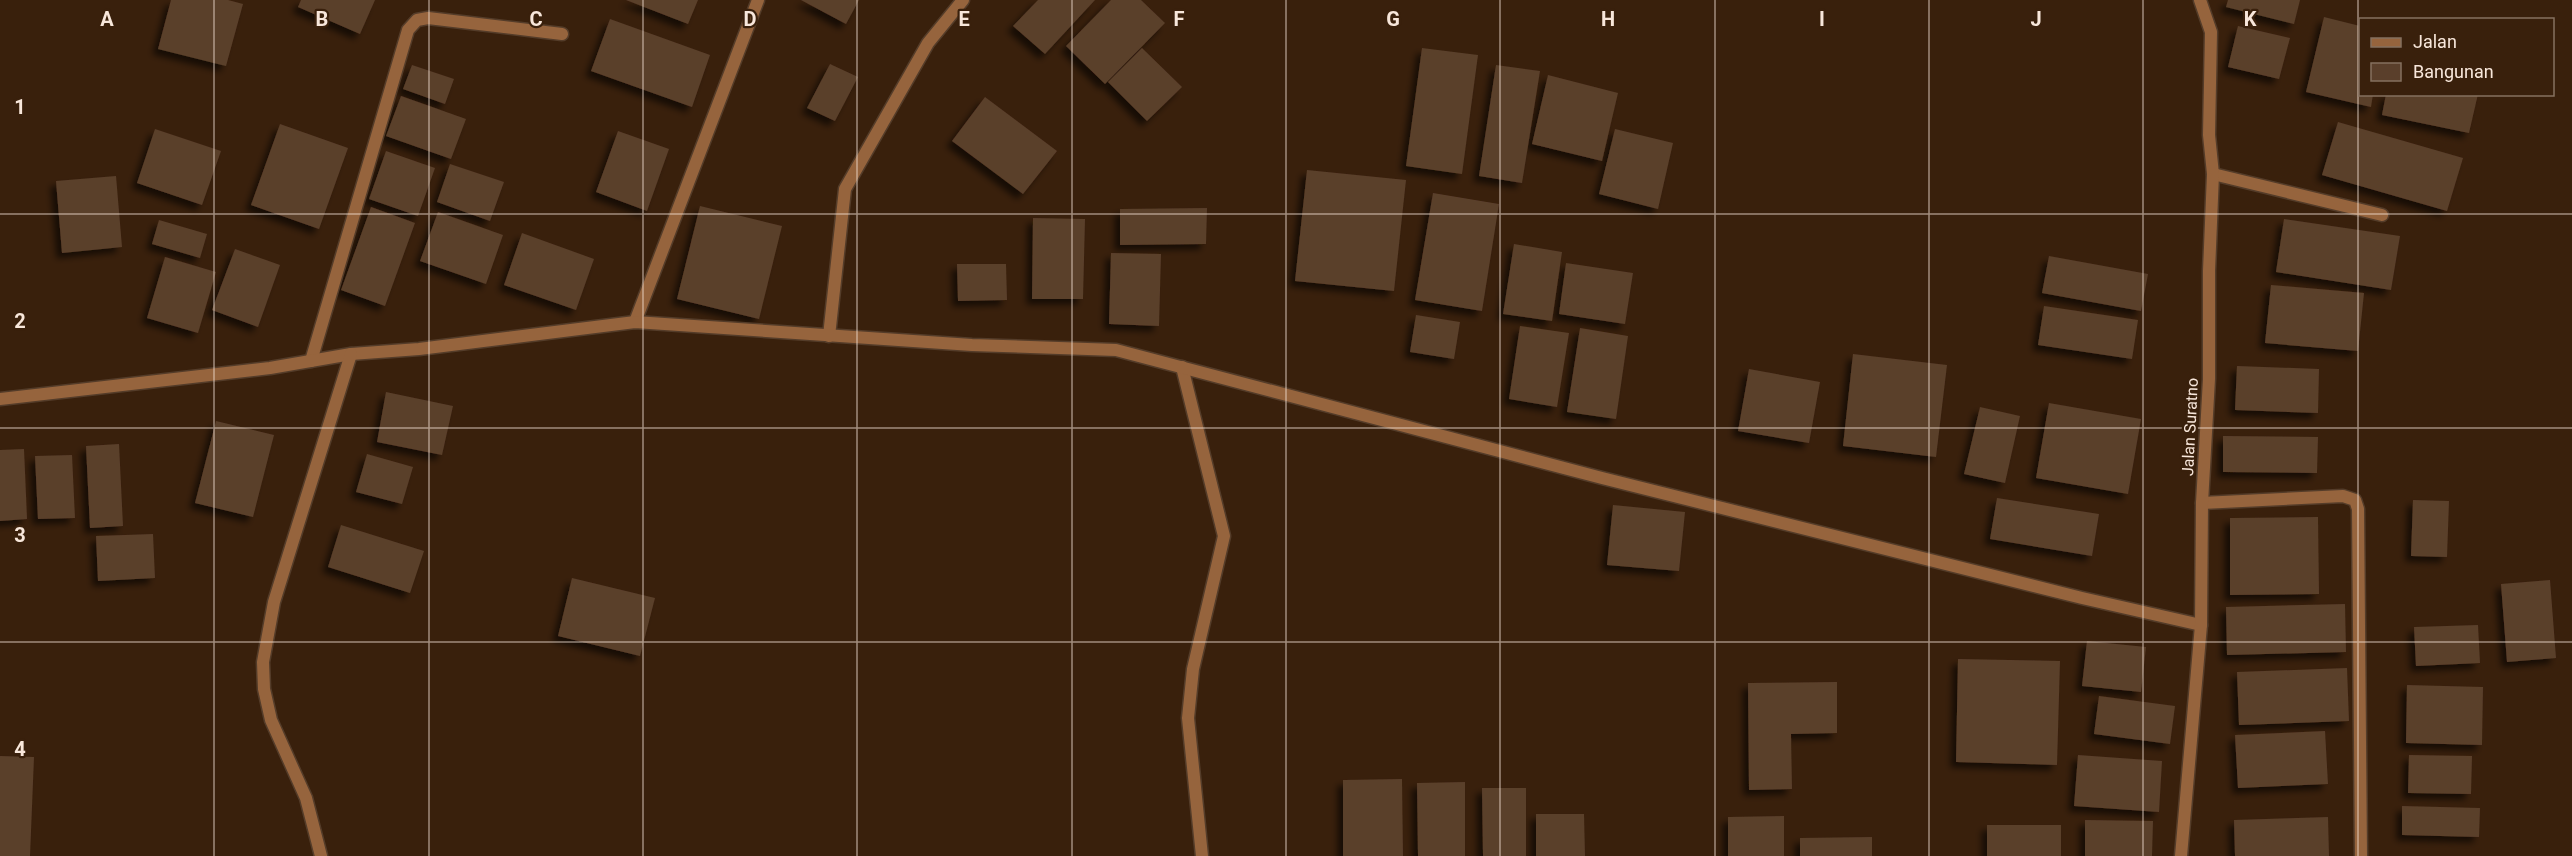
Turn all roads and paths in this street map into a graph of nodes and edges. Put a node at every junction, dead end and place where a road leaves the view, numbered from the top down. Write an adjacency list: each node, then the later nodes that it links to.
1 (758, 0): 7 (street)
2 (963, 0): 8 (street)
3 (2200, 0): 5 (street, Jalan Suratno)
4 (562, 34): 10 (street)
5 (2213, 174): 6 (street); 13 (street, Jalan Suratno)
6 (2382, 215)
7 (635, 322): 8 (street); 9 (street)
8 (829, 336): 11 (street)
9 (351, 354): 10 (street); 15 (street)
10 (311, 361): 12 (street)
11 (1182, 367): 14 (street); 16 (street)
12 (0, 399)
13 (2202, 503): 14 (street, Jalan Suratno); 18 (street)
14 (2201, 625): 17 (street, Jalan Suratno)
15 (321, 856)
16 (1202, 856)
17 (2181, 856)
18 (2361, 856)

